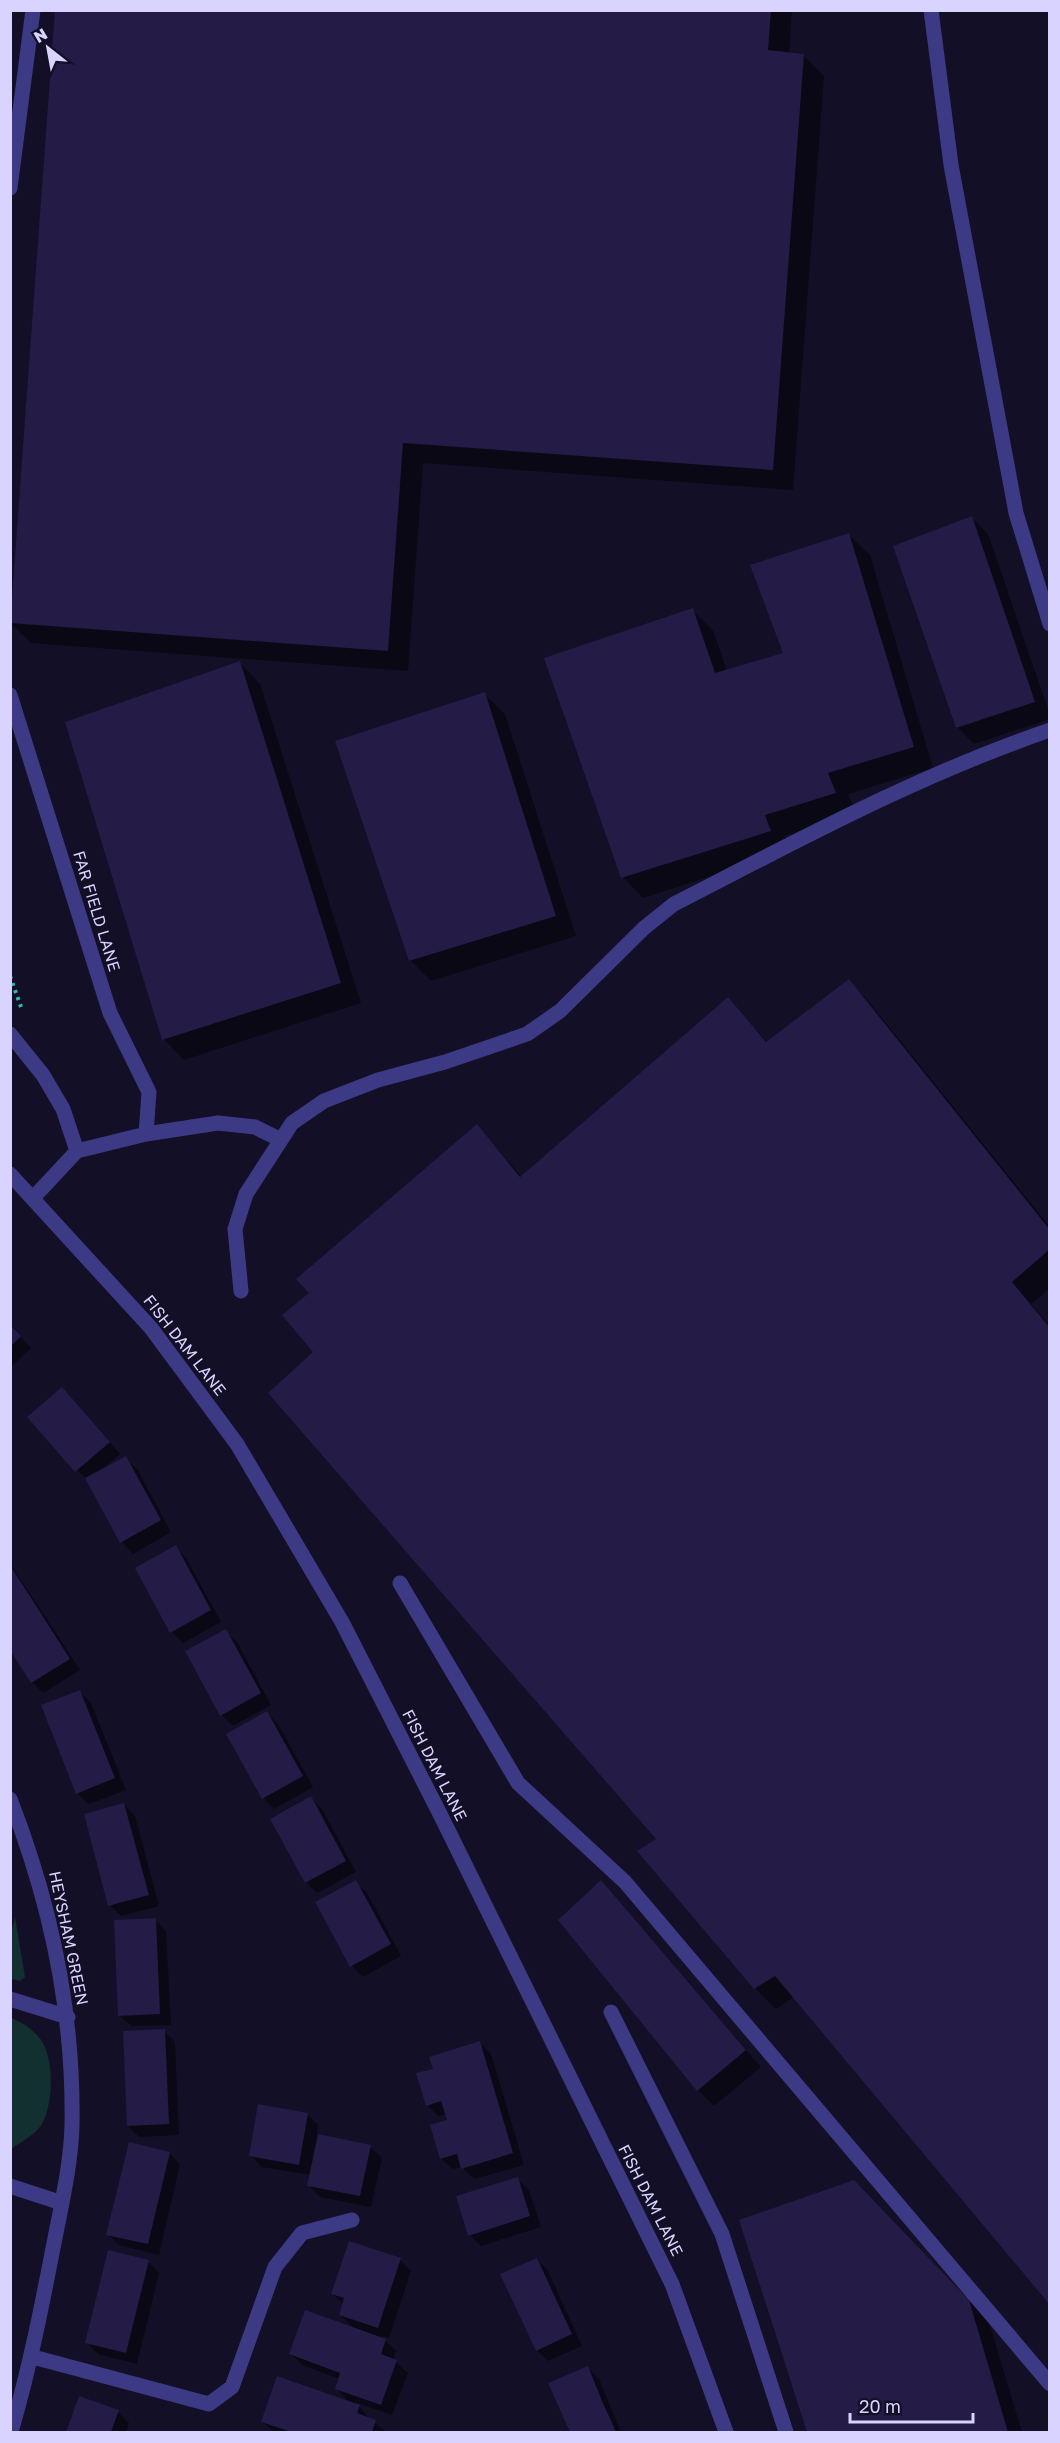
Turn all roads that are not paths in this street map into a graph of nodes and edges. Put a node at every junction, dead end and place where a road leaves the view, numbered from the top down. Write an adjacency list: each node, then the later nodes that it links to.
1 (33, 10): 3 (street)
2 (931, 10): 4 (street)
3 (10, 188)
4 (1050, 624)
5 (10, 695): 8 (street, FAR FIELD LANE)
6 (1050, 730): 9 (street)
7 (10, 1034): 10 (street)
8 (146, 1134): 9 (street); 10 (street)
9 (281, 1140): 13 (street)
10 (77, 1151): 12 (street)
11 (10, 1174): 12 (street, FISH DAM LANE)
12 (34, 1197): 25 (street, FISH DAM LANE)
13 (241, 1291)
14 (400, 1583): 23 (street)
15 (10, 1799): 18 (street, HEYSHAM GREEN)
16 (10, 1999): 18 (street, HEYSHAM GREEN)
17 (611, 2012): 26 (street)
18 (68, 2017): 20 (street, HEYSHAM GREEN)
19 (10, 2186): 20 (street)
20 (62, 2203): 22 (street, HEYSHAM GREEN)
21 (352, 2220): 22 (street)
22 (33, 2357): 24 (street, HEYSHAM GREEN)
23 (1050, 2384)
24 (10, 2433)
25 (726, 2433)
26 (786, 2433)

